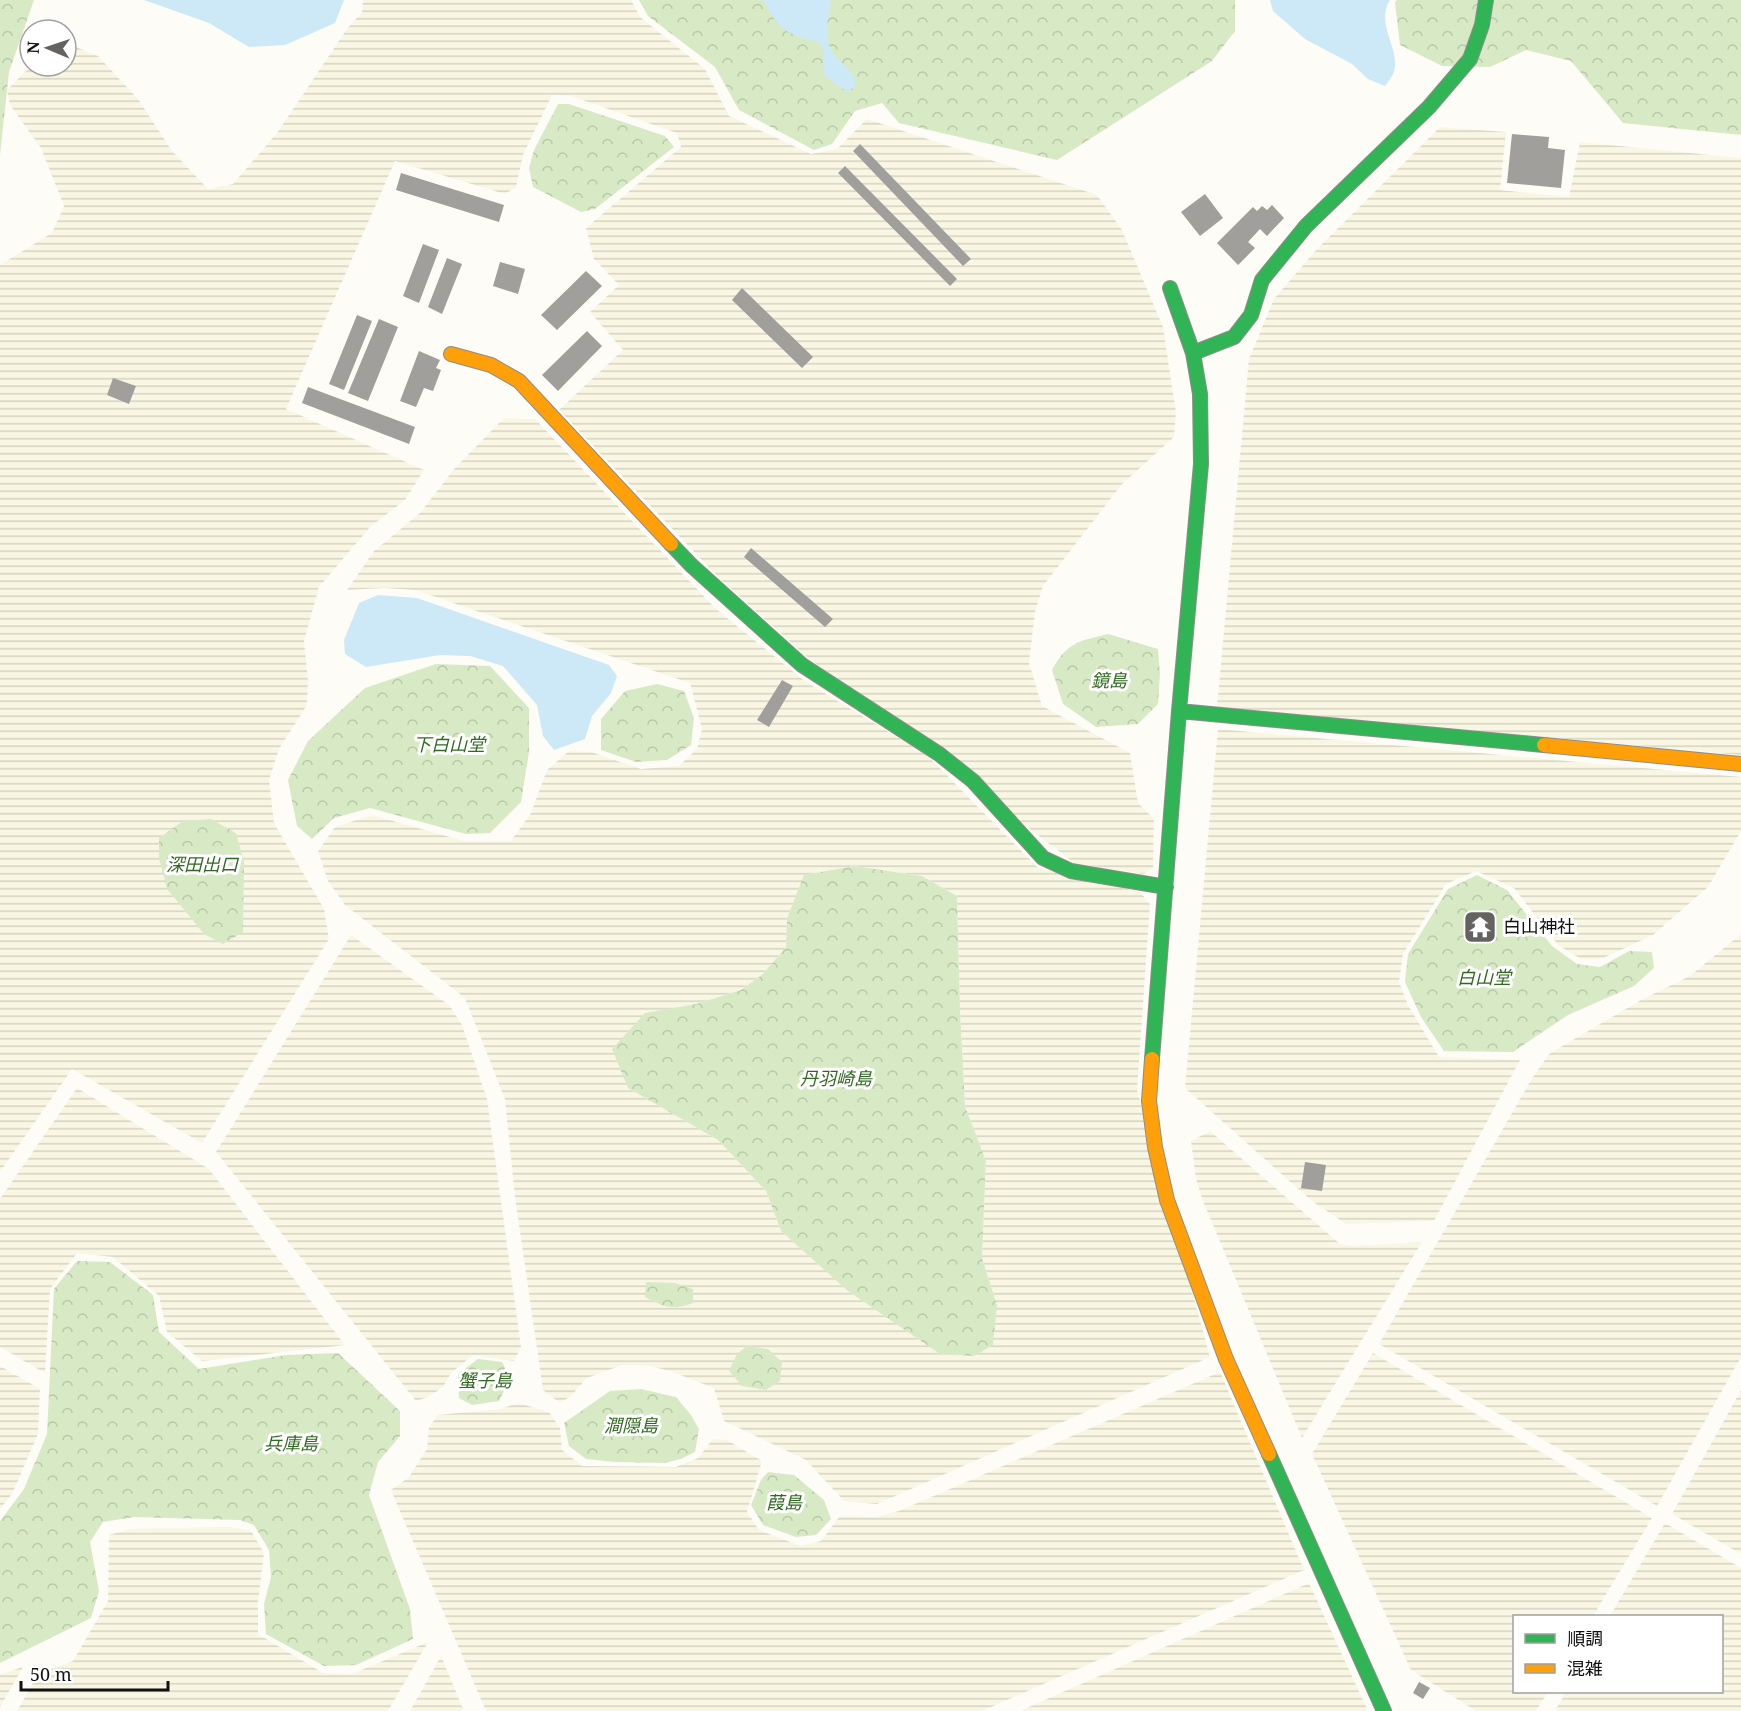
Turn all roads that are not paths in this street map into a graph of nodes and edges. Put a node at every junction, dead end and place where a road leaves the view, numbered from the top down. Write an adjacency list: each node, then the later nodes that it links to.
1 (1486, 0): 3 (street)
2 (1170, 288): 3 (street)
3 (1193, 353): 5 (street)
4 (451, 354): 7 (street)
5 (1179, 711): 6 (street); 7 (street)
6 (1741, 764)
7 (1166, 887): 8 (street)
8 (1384, 1711)

